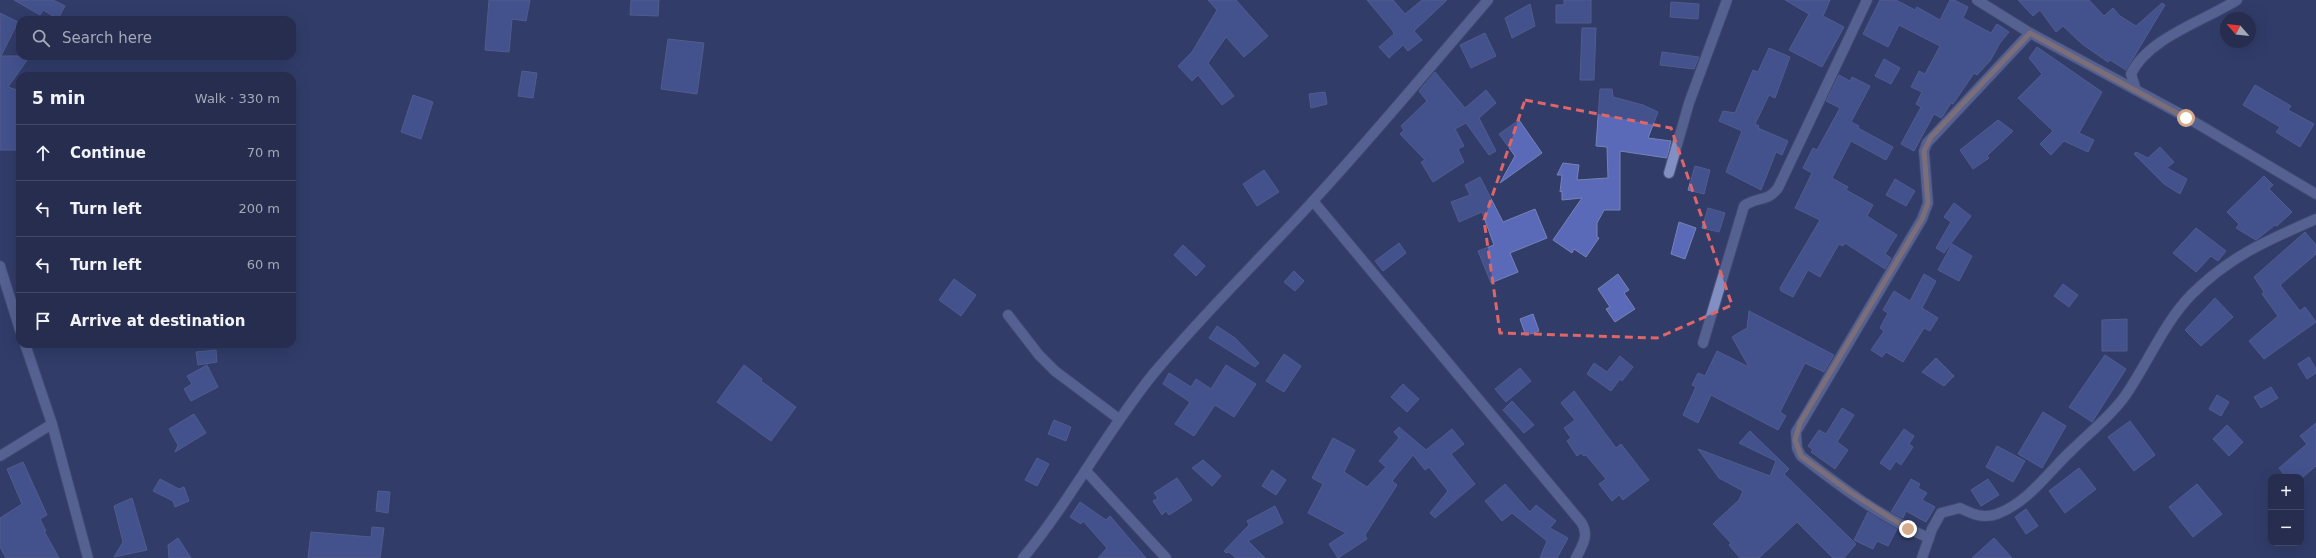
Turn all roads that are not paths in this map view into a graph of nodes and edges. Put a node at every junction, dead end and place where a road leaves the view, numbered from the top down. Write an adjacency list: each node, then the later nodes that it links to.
1 (1488, 0): 10 (street)
2 (1727, 0): 8 (street)
3 (1867, 0): 15 (street)
4 (1977, 0): 6 (street)
5 (2237, 0): 7 (street)
6 (2030, 33): 7 (street); 21 (street)
7 (2136, 90): 9 (street)
8 (1669, 172)
9 (2316, 194)
10 (1313, 201): 17 (street); 25 (street)
11 (2316, 219): 21 (street)
12 (0, 266): 14 (street)
13 (1008, 315): 17 (street)
14 (16, 317)
15 (1703, 343)
16 (26, 348): 18 (street)
17 (1119, 419): 20 (street)
18 (52, 424): 19 (street); 22 (street)
19 (0, 456)
20 (1086, 471): 23 (street); 24 (street)
21 (1929, 538): 26 (street)
22 (88, 558)
23 (1023, 558)
24 (1166, 558)
25 (1576, 558)
26 (1922, 558)

